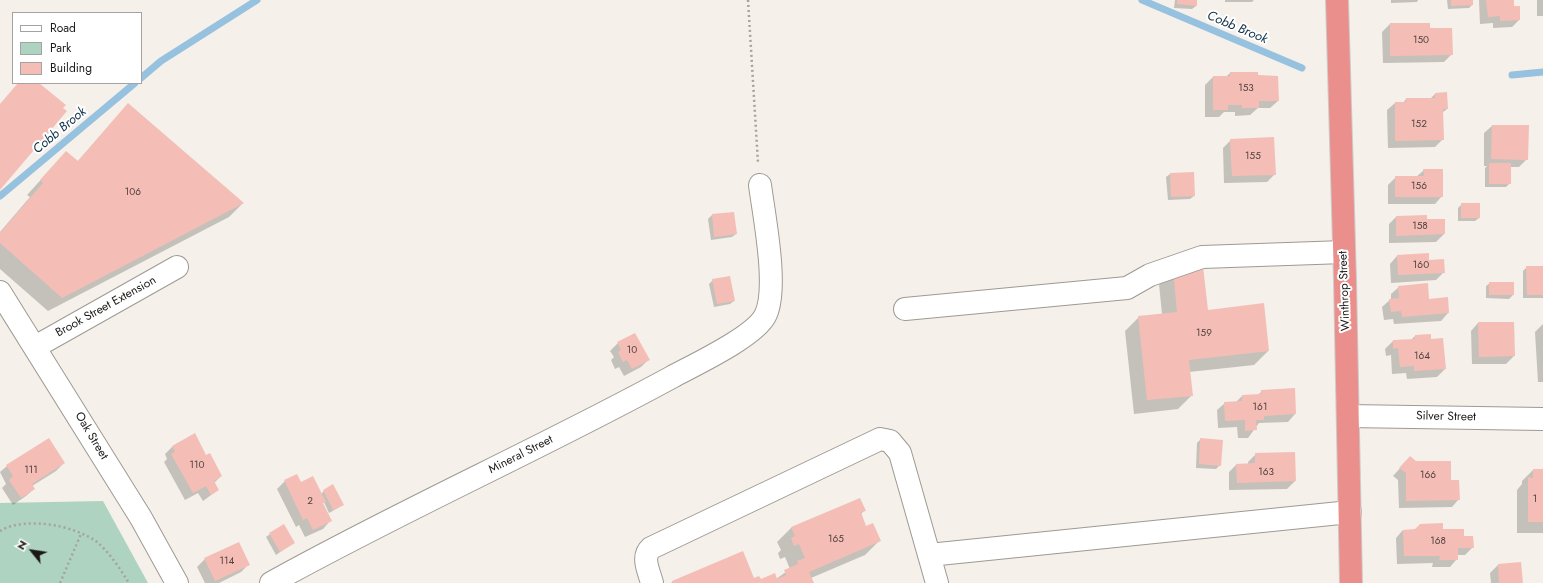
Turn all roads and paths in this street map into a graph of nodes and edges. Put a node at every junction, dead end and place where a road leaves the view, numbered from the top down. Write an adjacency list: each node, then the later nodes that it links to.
1 (748, 0): 3 (path)
2 (1337, 0): 4 (highway, Winthrop Street)
3 (760, 185): 18 (street, Mineral Street)
4 (1344, 252): 7 (street); 9 (highway, Winthrop Street)
5 (177, 267): 8 (street, Brook Street Extension)
6 (0, 292): 8 (street, Oak Street)
7 (905, 309)
8 (35, 347): 17 (street, Oak Street)
9 (1348, 416): 10 (street, Silver Street); 11 (highway, Winthrop Street)
10 (1543, 419)
11 (1350, 512): 14 (street); 21 (highway, Winthrop Street)
12 (0, 531): 13 (path)
13 (80, 534): 15 (path); 16 (path)
14 (929, 556): 19 (street); 20 (street)
15 (60, 583)
16 (130, 583)
17 (178, 583)
18 (271, 583)
19 (652, 583)
20 (937, 583)
21 (1351, 583)

